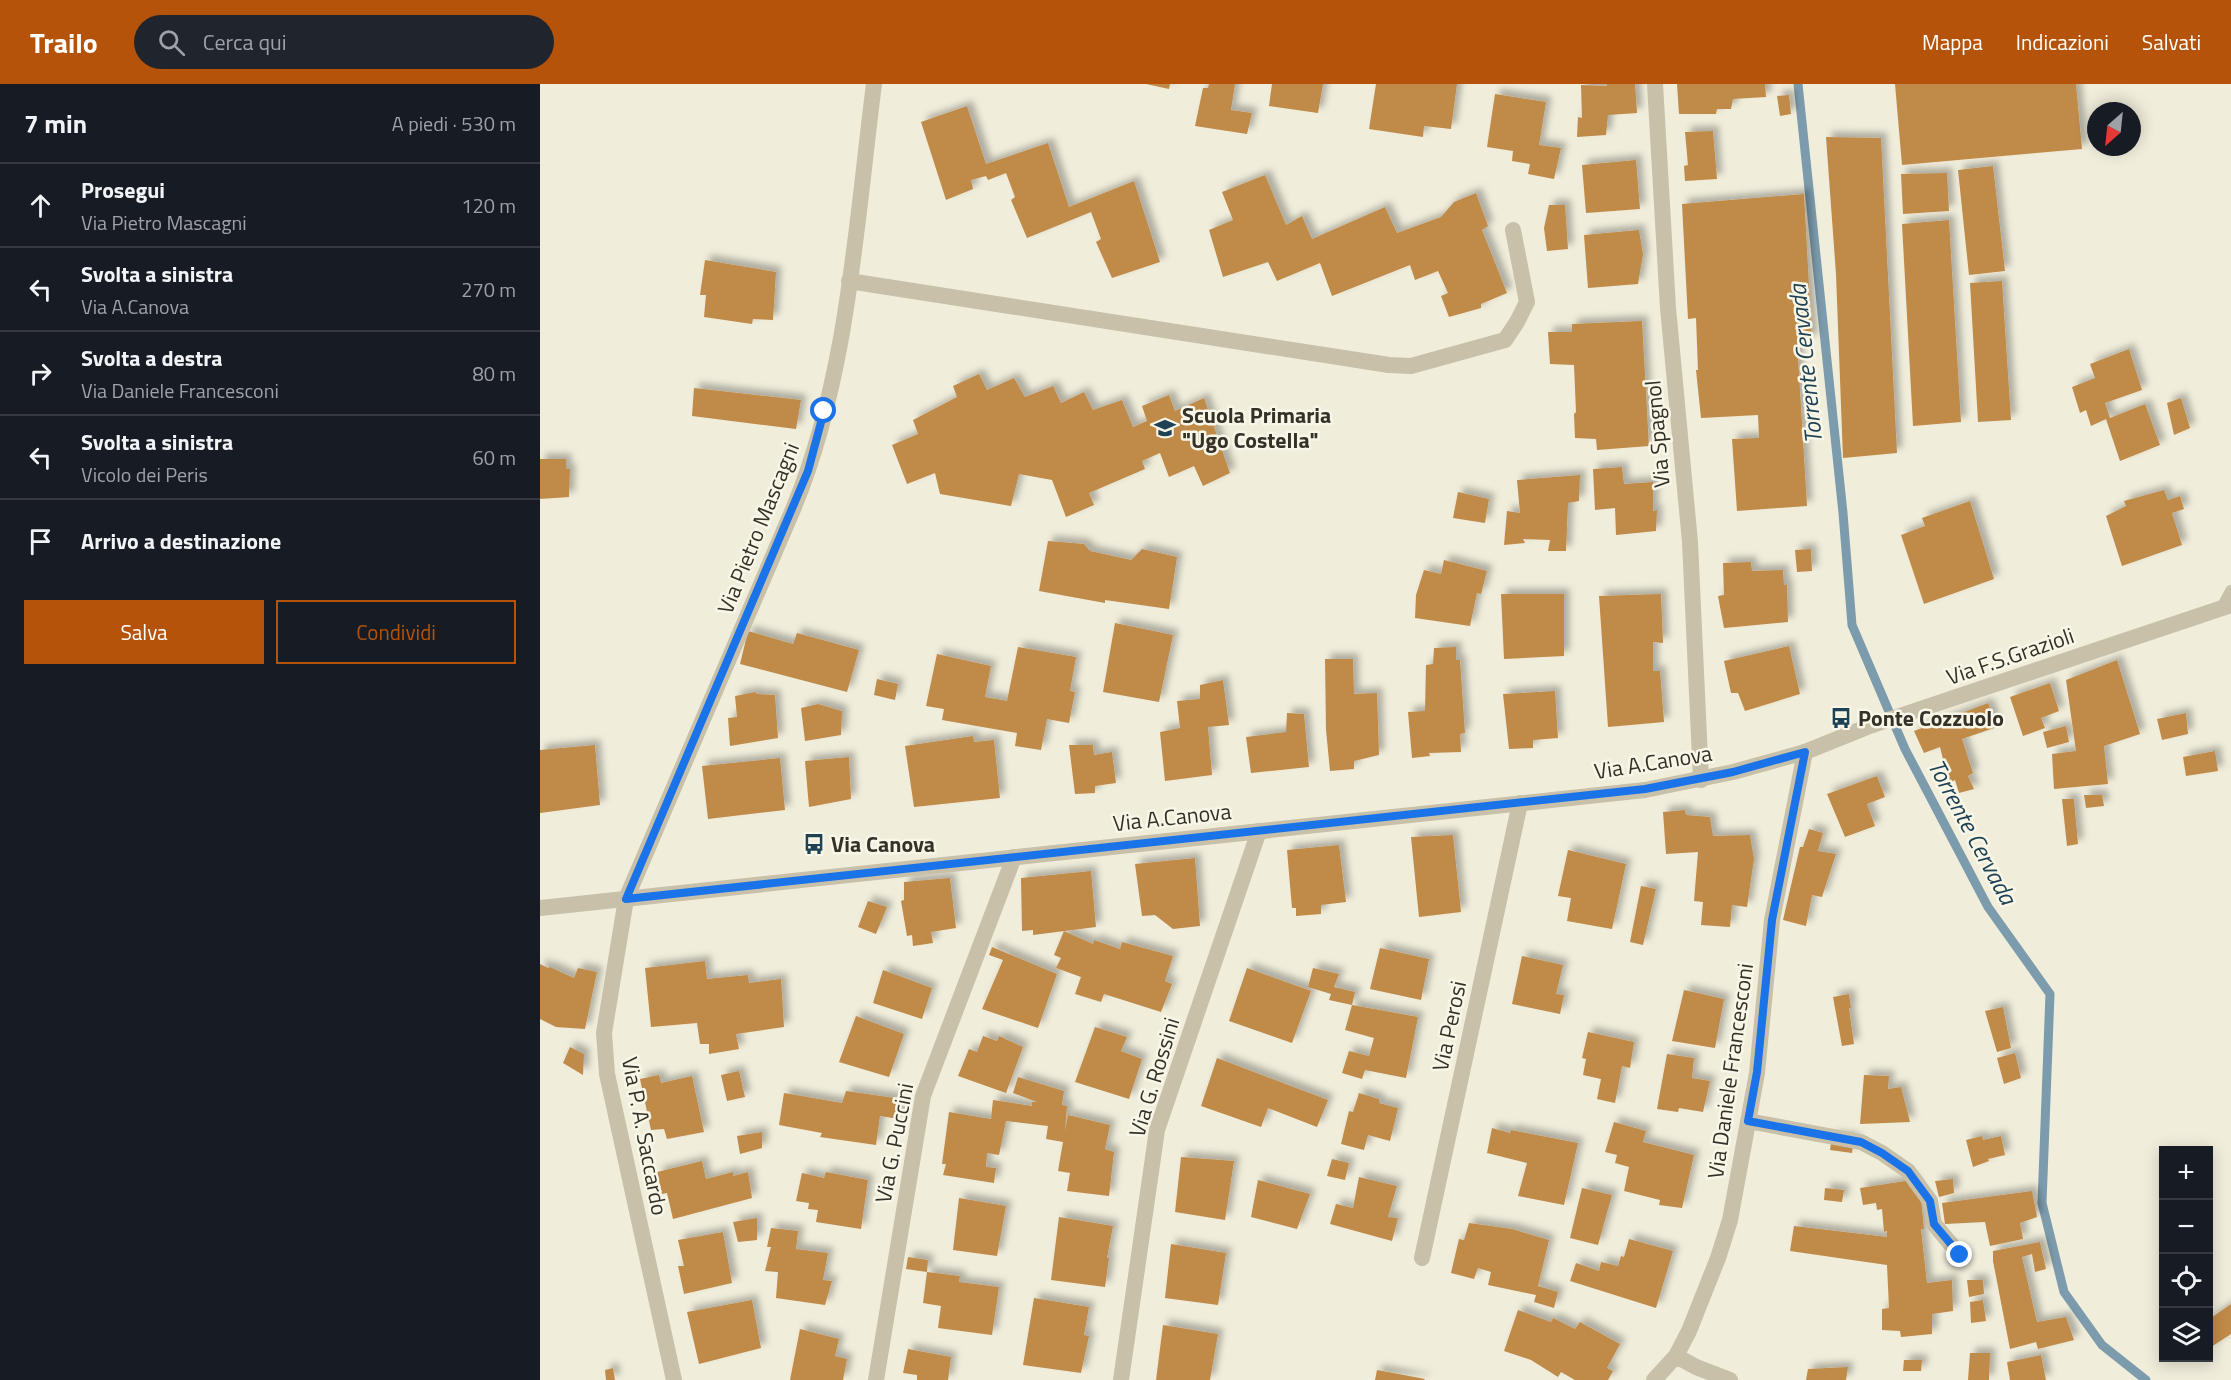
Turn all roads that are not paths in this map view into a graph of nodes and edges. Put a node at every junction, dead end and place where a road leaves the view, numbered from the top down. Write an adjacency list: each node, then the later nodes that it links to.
1 (874, 84): 4 (street, Via Pietro Mascagni)
2 (1654, 84): 8 (street, Via Spagnol)
3 (1513, 230): 4 (street)
4 (849, 281): 12 (street, Via Pietro Mascagni)
5 (2231, 591): 6 (lane)
6 (2226, 607): 7 (street, Via F.S.Grazioli)
7 (1805, 752): 8 (street, Via A.Canova); 14 (street, Via Daniele Francesconi)
8 (1701, 780): 9 (street, Via A.Canova)
9 (1521, 803): 10 (street, Via A.Canova); 16 (street, Via Perosi)
10 (1259, 831): 11 (street, Via A.Canova); 20 (street, Via G. Rossini)
11 (1014, 857): 12 (street, Via A.Canova); 19 (street, Via G. Puccini)
12 (626, 899): 13 (street, Via A.Canova); 18 (street, Via P. A. Saccardo)
13 (540, 908)
14 (1748, 1121): 15 (street); 17 (street, Via Daniele Francesconi)
15 (1960, 1255)
16 (1422, 1258)
17 (1676, 1356): 21 (street, Via Daniele Francesconi); 22 (street)
18 (674, 1380)
19 (876, 1380)
20 (1121, 1380)
21 (1654, 1380)
22 (1730, 1380)

